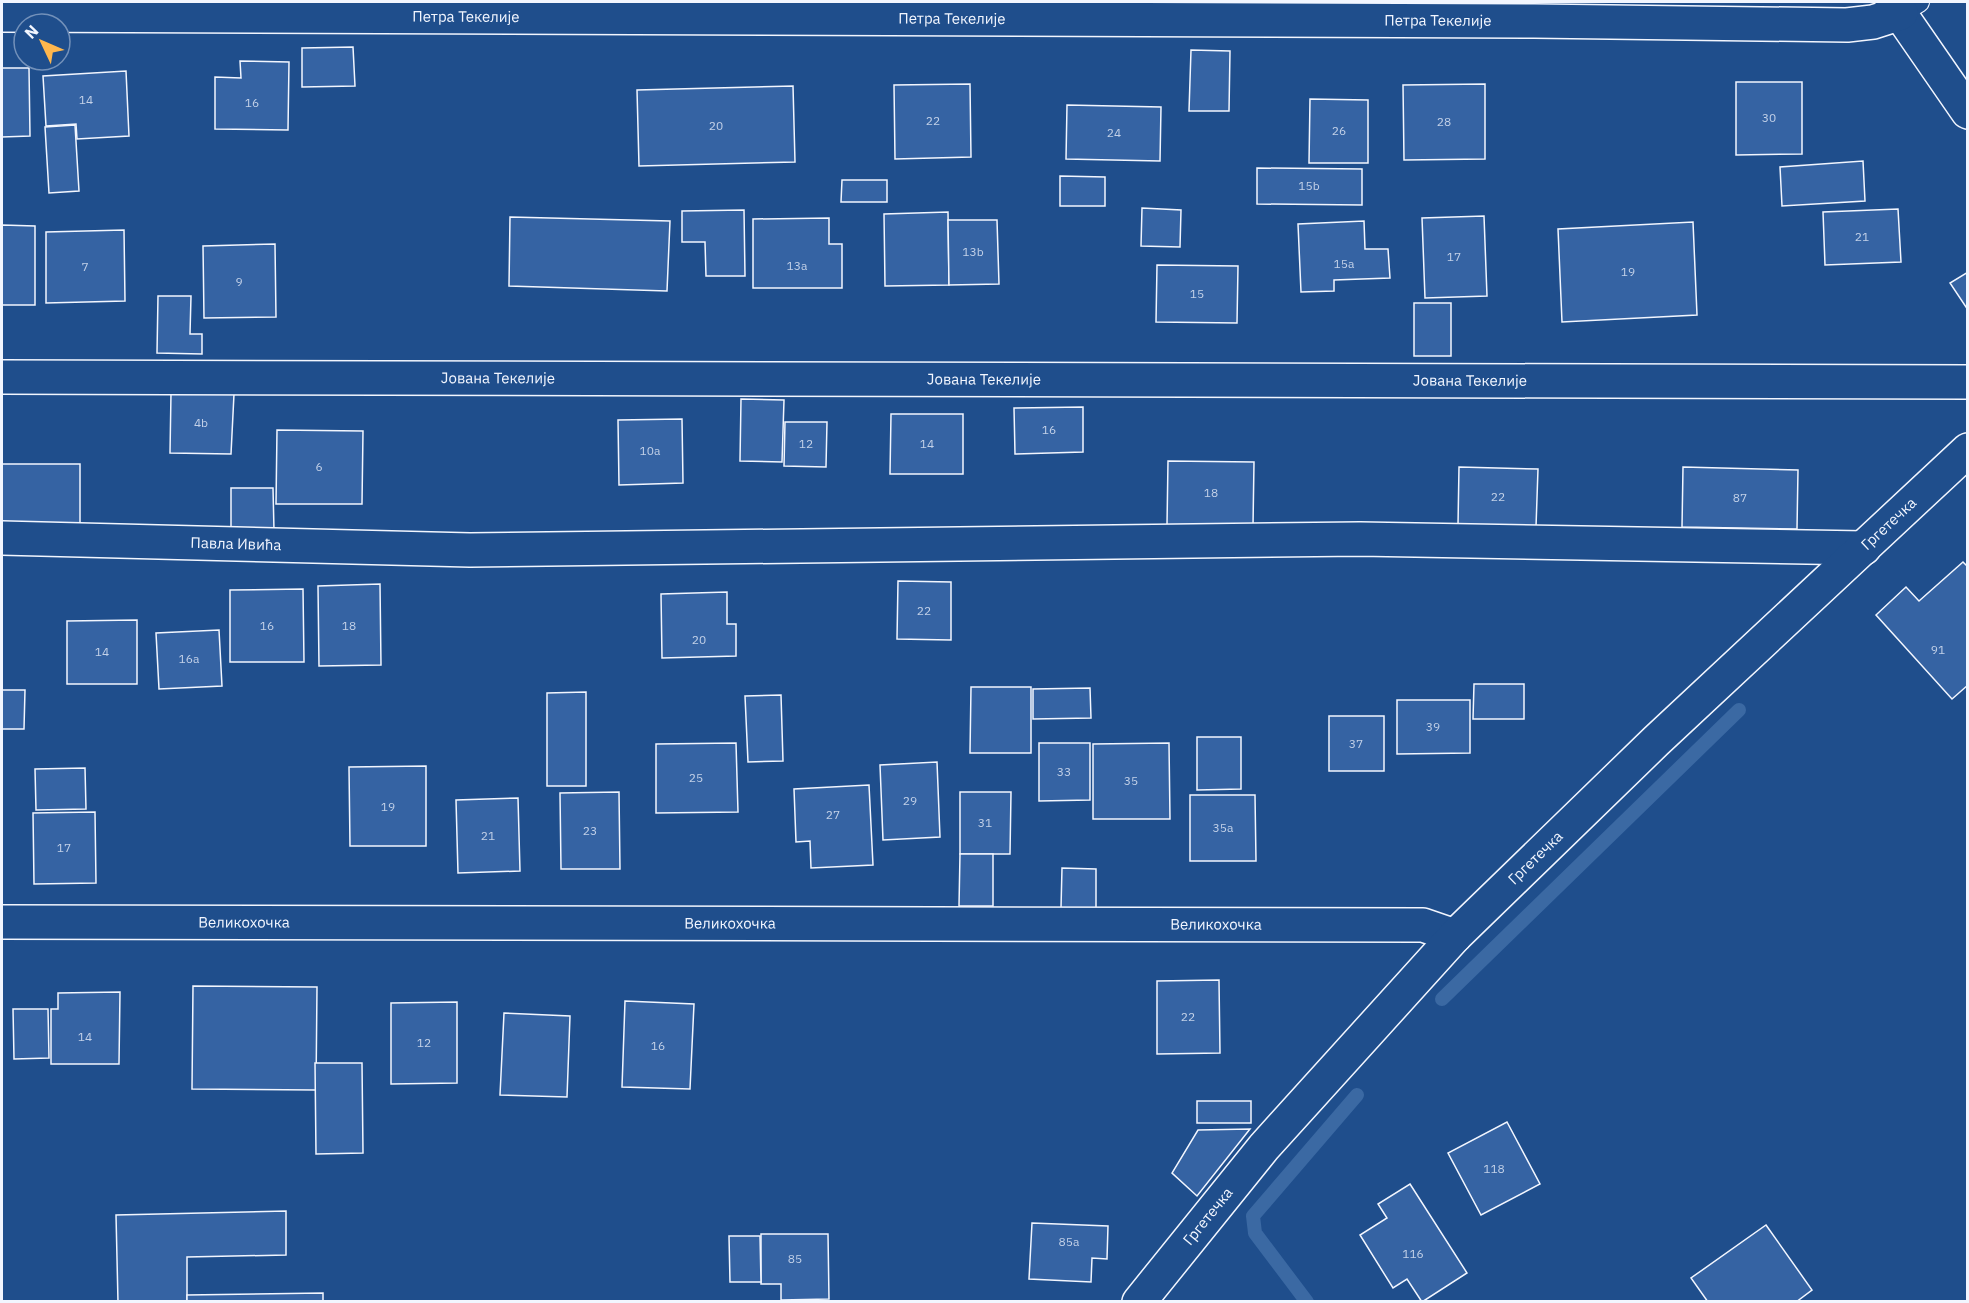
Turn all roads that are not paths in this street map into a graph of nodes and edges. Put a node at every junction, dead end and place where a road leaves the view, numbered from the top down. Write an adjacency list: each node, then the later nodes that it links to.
1 (1904, 6): 2 (street, Петра Текелије); 3 (street)
2 (2, 15)
3 (1968, 112)
4 (2, 377): 5 (street, Јована Текелије)
5 (1968, 382)
6 (1968, 450): 8 (street, Гргетечка)
7 (2, 538): 8 (street, Павла Ивића)
8 (1864, 548): 10 (street, Гргетечка)
9 (2, 922): 10 (street, Великохочка)
10 (1455, 936): 11 (street, Гргетечка)
11 (1139, 1302)

